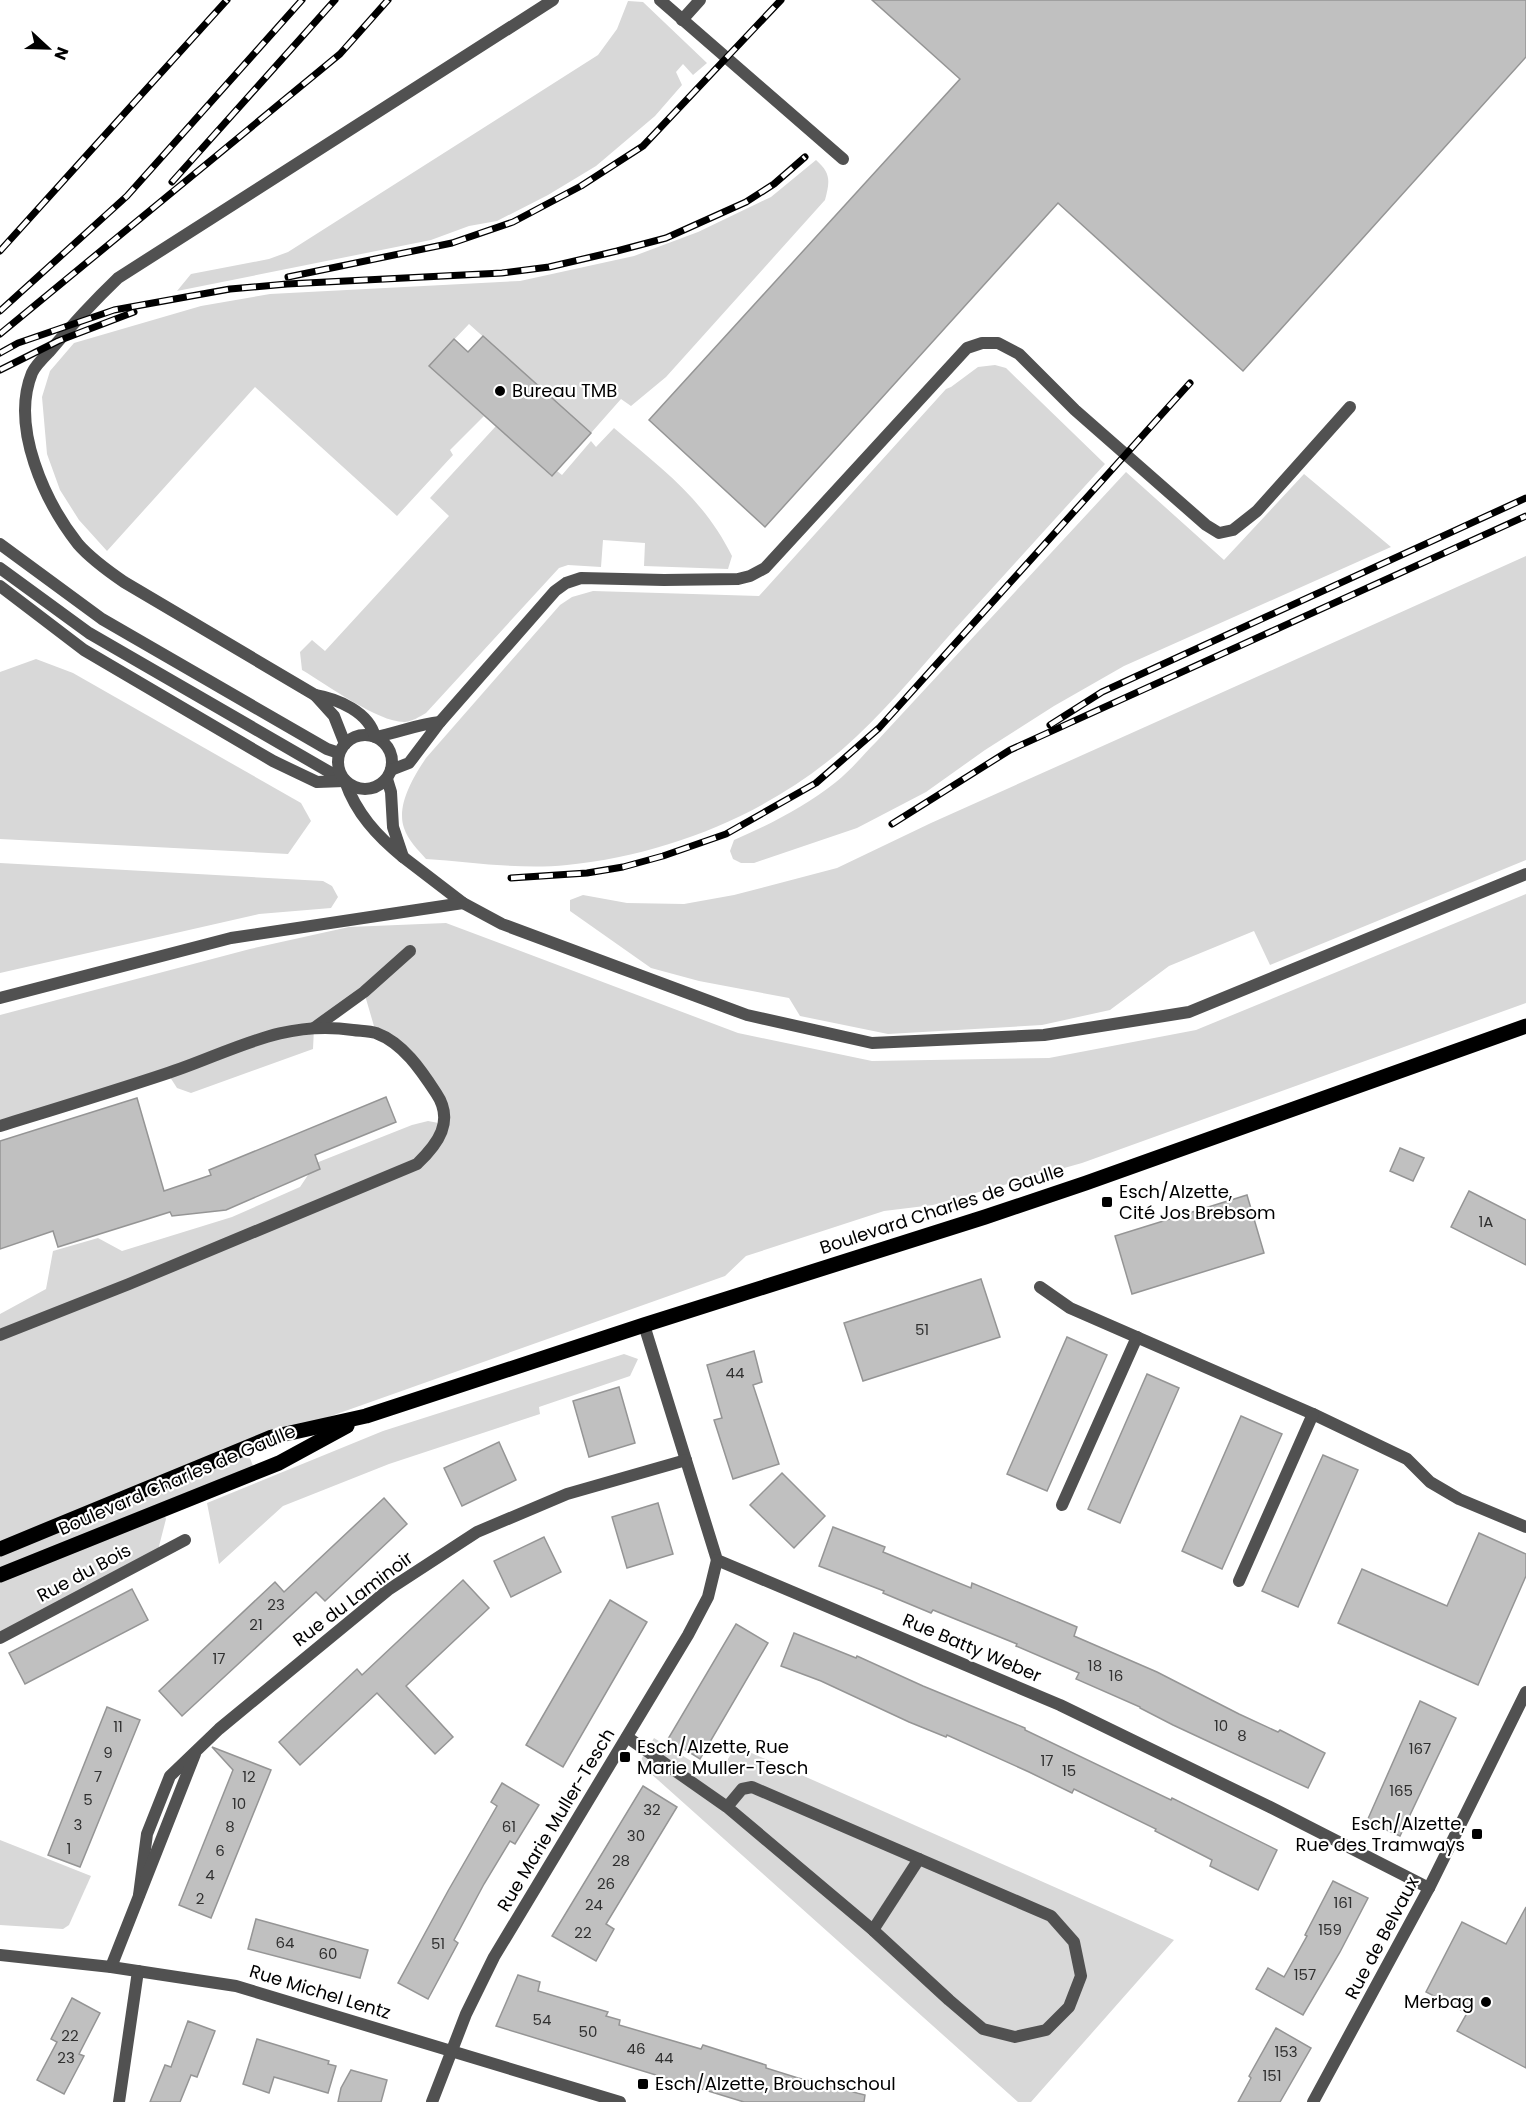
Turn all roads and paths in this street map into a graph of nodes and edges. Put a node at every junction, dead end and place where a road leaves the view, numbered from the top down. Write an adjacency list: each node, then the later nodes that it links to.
1 (553, 0): 10 (street)
2 (660, 0): 4 (street)
3 (700, 0): 4 (street)
4 (682, 20): 5 (street)
5 (843, 159)
6 (1350, 407): 11 (street)
7 (0, 543): 13 (street)
8 (0, 568): 15 (street)
9 (0, 586): 15 (street)
10 (315, 695): 12 (street); 13 (street)
11 (440, 722): 12 (street); 14 (street)
12 (375, 736): 13 (street); 14 (street)
13 (342, 748): 15 (street)
14 (389, 774): 15 (street); 16 (street)
15 (345, 781): 16 (street)
16 (403, 857): 18 (street)
17 (1526, 874): 18 (street)
18 (463, 903): 20 (street)
19 (410, 951): 22 (street)
20 (0, 998)
21 (1526, 1026): 25 (main road, Boulevard Charles de Gaulle)
22 (314, 1028): 23 (street); 26 (street)
23 (0, 1126)
24 (1040, 1287): 27 (street)
25 (644, 1325): 29 (main road, Boulevard Charles de Gaulle); 30 (street)
26 (0, 1335)
27 (1137, 1337): 28 (street); 31 (street)
28 (1313, 1414): 32 (street); 37 (street)
29 (366, 1416): 34 (main road, Boulevard Charles de Gaulle); 36 (main road, Boulevard Charles de Gaulle)
30 (686, 1460): 35 (street); 46 (street, Rue du Laminoir)
31 (1062, 1505)
32 (1526, 1527)
33 (185, 1540): 38 (street, Rue du Bois)
34 (0, 1549)
35 (717, 1560): 40 (street, Rue Marie Muller-Tesch); 43 (street, Rue Batty Weber)
36 (0, 1575)
37 (1239, 1581)
38 (0, 1638)
39 (1526, 1692): 43 (street, Rue de Belvaux)
40 (627, 1737): 41 (street); 48 (street, Rue Marie Muller-Tesch)
41 (727, 1807): 42 (street); 44 (street)
42 (919, 1859): 44 (street); 44 (street)
43 (1429, 1888): 52 (street, Rue de Belvaux)
44 (873, 1930)
45 (0, 1956): 46 (street, Rue Michel Lentz)
46 (111, 1967): 47 (street, Rue Michel Lentz)
47 (138, 1971): 48 (street, Rue Michel Lentz); 49 (street)
48 (450, 2051): 50 (street, Rue Marie Muller-Tesch); 51 (street, Rue Michel Lentz)
49 (120, 2102)
50 (432, 2102)
51 (621, 2102)
52 (1313, 2102)

